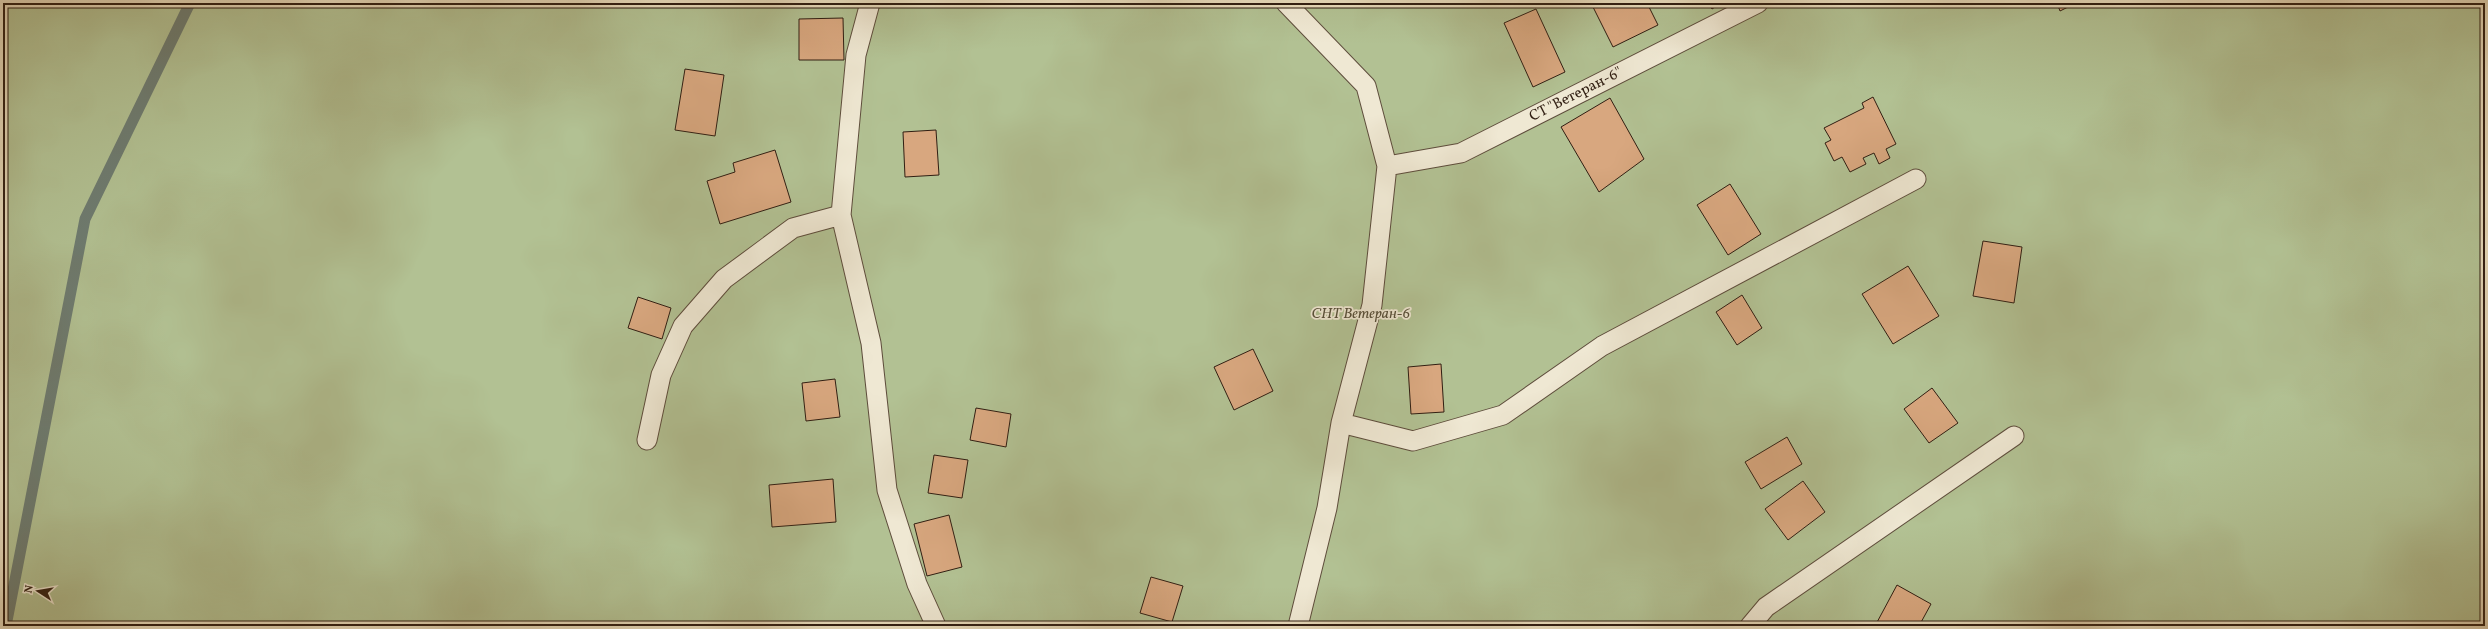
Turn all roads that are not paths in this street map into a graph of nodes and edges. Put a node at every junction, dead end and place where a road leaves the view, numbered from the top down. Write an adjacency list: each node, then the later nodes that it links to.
1 (870, 3): 6 (lane)
2 (1286, 3): 4 (lane)
3 (1758, 3): 4 (lane, СТ "Ветеран-6")
4 (1387, 166): 7 (lane)
5 (1916, 179): 7 (lane)
6 (841, 215): 9 (lane); 10 (lane)
7 (1341, 423): 11 (lane)
8 (2014, 436): 12 (lane)
9 (647, 440)
10 (936, 626)
11 (1298, 626)
12 (1750, 626)

